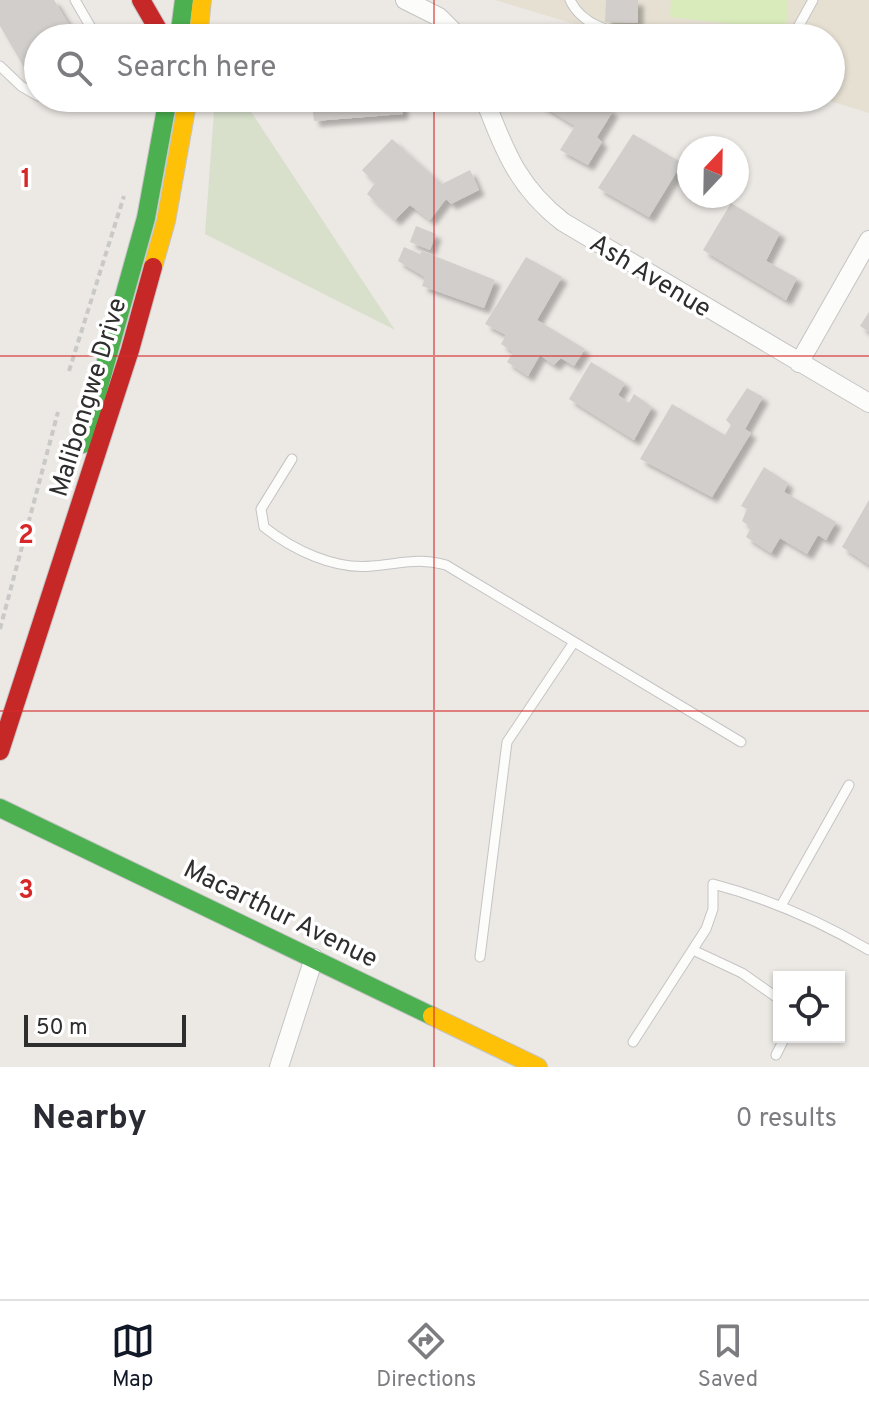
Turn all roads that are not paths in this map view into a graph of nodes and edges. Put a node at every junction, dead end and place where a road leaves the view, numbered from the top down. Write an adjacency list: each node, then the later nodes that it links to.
1 (75, 0): 8 (lane)
2 (141, 0): 9 (main road)
3 (184, 0): 10 (main road)
4 (202, 0): 11 (main road)
5 (405, 0): 12 (street)
6 (570, 0): 13 (lane)
7 (813, 0): 14 (lane)
8 (89, 24)
9 (155, 24)
10 (181, 24)
11 (199, 24)
12 (446, 24)
13 (592, 24)
14 (800, 24)
15 (0, 66): 16 (lane)
16 (24, 88)
17 (165, 112): 25 (main road, Malibongwe Drive)
18 (185, 112): 27 (main road, Malibongwe Drive)
19 (490, 112): 21 (street, Ash Avenue)
20 (869, 240): 21 (street)
21 (799, 363): 22 (street, Ash Avenue)
22 (869, 403)
23 (292, 459): 24 (lane)
24 (574, 642): 26 (lane); 33 (lane)
25 (0, 712)
26 (741, 742)
27 (0, 751)
28 (849, 785): 30 (lane)
29 (0, 808): 34 (main road, Macarthur Avenue)
30 (782, 904): 31 (lane); 32 (lane)
31 (869, 950)
32 (695, 951): 35 (lane); 36 (lane)
33 (480, 957)
34 (314, 958): 39 (street); 40 (main road, Macarthur Avenue)
35 (773, 995)
36 (633, 1042)
37 (782, 1043): 38 (lane)
38 (776, 1055)
39 (279, 1067)
40 (538, 1067)

